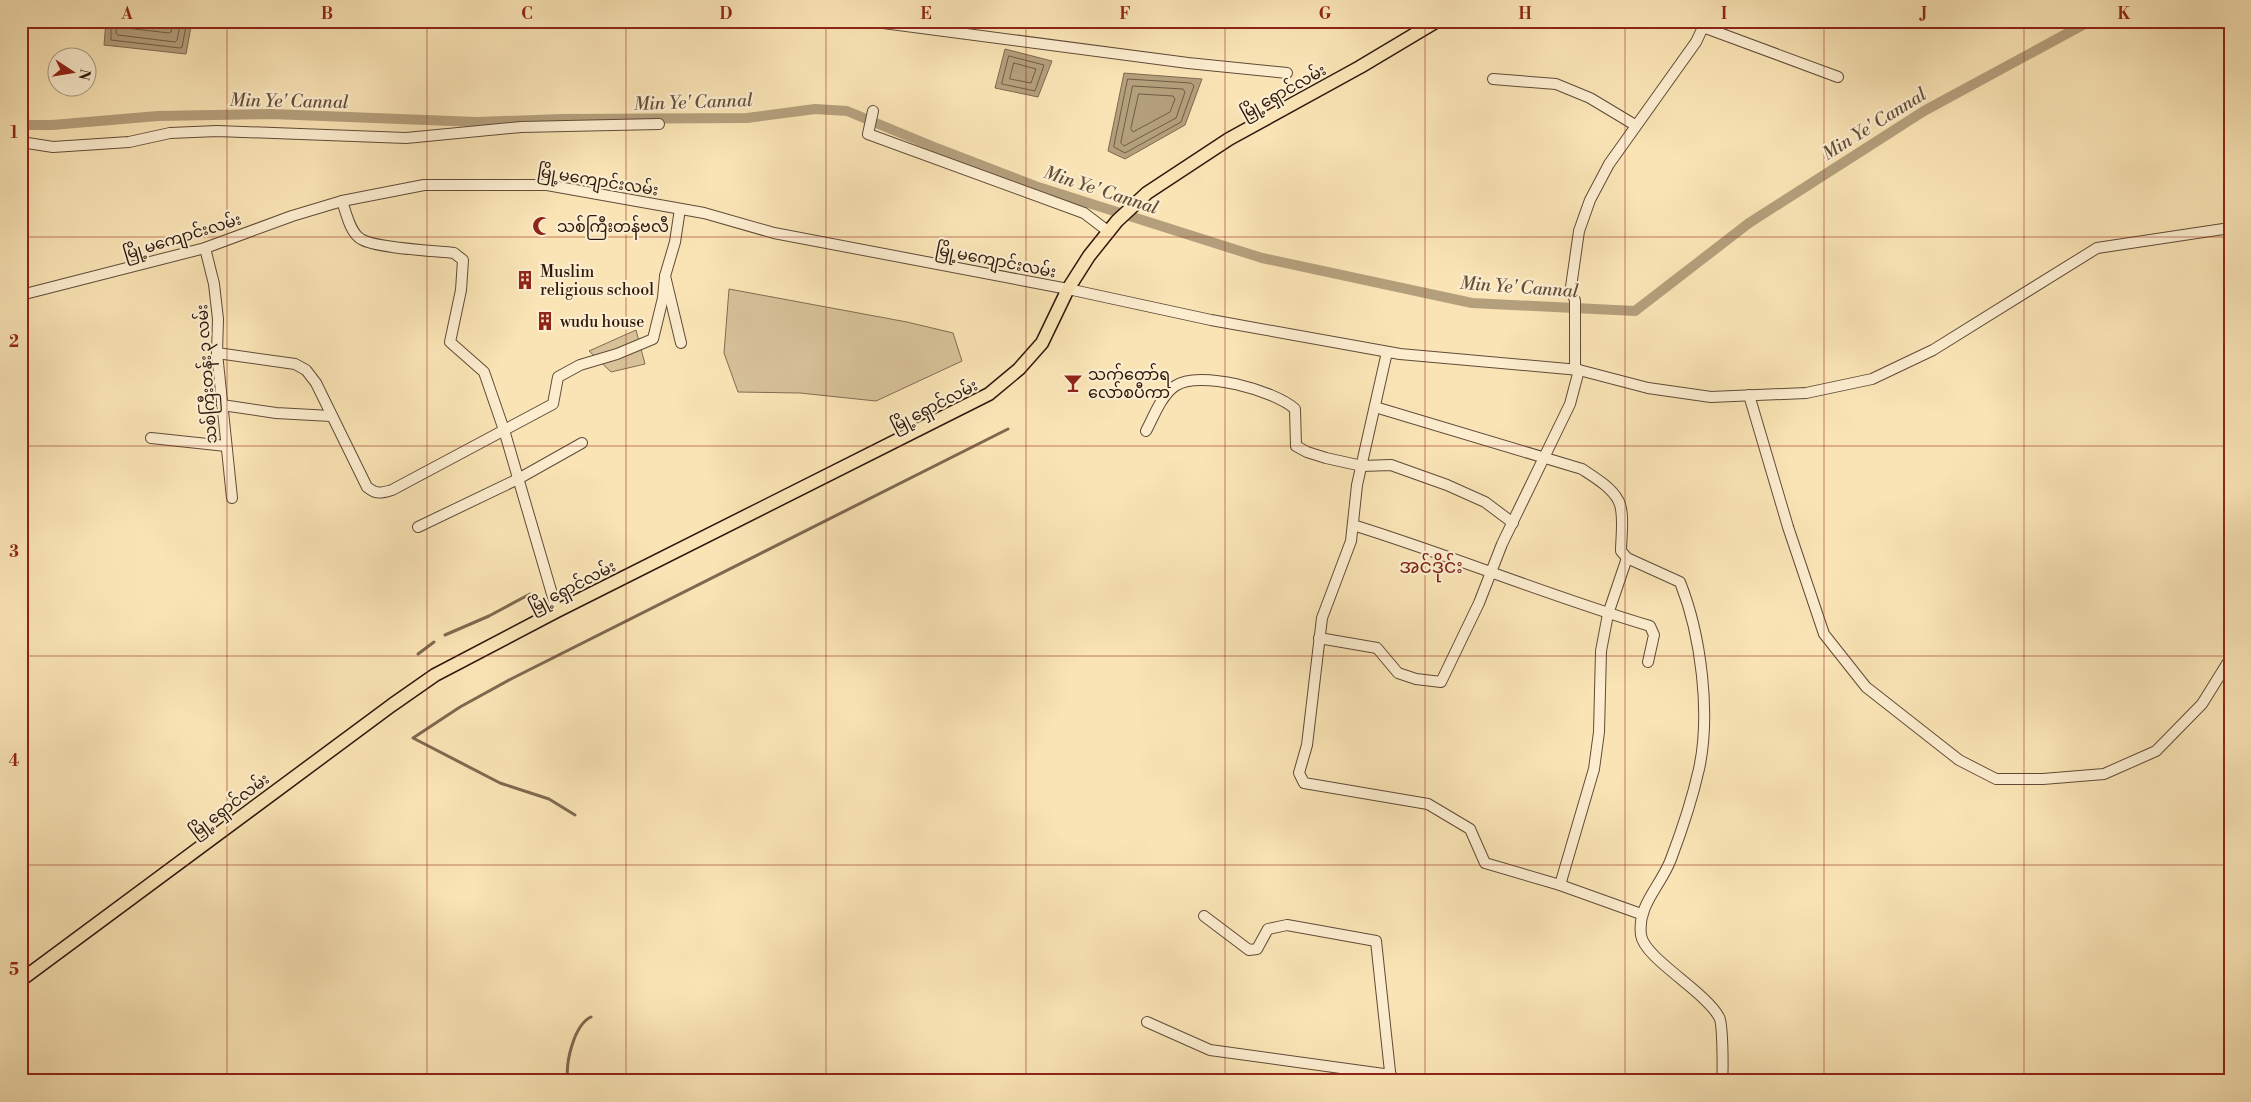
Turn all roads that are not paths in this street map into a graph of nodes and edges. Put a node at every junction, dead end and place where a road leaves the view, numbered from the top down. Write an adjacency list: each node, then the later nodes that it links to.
1 (868, 21): 4 (street)
2 (1437, 21): 13 (main road, မြို့ရှောင်လမ်း)
3 (1705, 24): 5 (street); 9 (street)
4 (1286, 73)
5 (1838, 77)
6 (1493, 79): 9 (street)
7 (873, 111): 13 (street)
8 (659, 124): 10 (street)
9 (1635, 125): 22 (street)
10 (21, 142)
11 (342, 201): 12 (street, မြို့မကျောင်းလမ်း); 15 (street, မြို့မကျောင်းလမ်း); 27 (street)
12 (680, 209): 16 (street); 17 (street, မြို့မကျောင်းလမ်း)
13 (1113, 226): 17 (main road, မြို့ရှောင်လမ်း)
14 (2230, 228): 23 (street, မြို့မကျောင်းလမ်း)
15 (206, 248): 18 (street, မြို့မကျောင်းလမ်း); 21 (street, သစ်ကြီးတန်း ၃ လမ်း)
16 (665, 276): 19 (street); 27 (street)
17 (1068, 289): 20 (street, မြို့မကျောင်းလမ်း); 41 (main road, မြို့ရှောင်လမ်း)
18 (21, 295)
19 (681, 342)
20 (1388, 352): 22 (street, မြို့မကျောင်းလမ်း); 25 (street)
21 (217, 353): 24 (street, သစ်ကြီးတန်း ၃ လမ်း); 26 (street)
22 (1577, 370): 23 (street, မြို့မကျောင်းလမ်း); 32 (street)
23 (1749, 395): 44 (street)
24 (222, 405): 26 (street); 31 (street, သစ်ကြီးတန်း ၃ လမ်း)
25 (1375, 407): 32 (street); 33 (street)
26 (331, 416): 27 (street)
27 (504, 430): 34 (street)
28 (1146, 431): 33 (street)
29 (151, 438): 31 (street)
30 (582, 443): 34 (street)
31 (226, 446): 35 (street, သစ်ကြီးတန်း ၃ လမ်း)
32 (1546, 458): 36 (street); 39 (street)
33 (1362, 466): 36 (street); 37 (street)
34 (518, 479): 38 (street); 41 (street)
35 (232, 498)
36 (1513, 523): 40 (street)
37 (1352, 525): 40 (street); 43 (street)
38 (418, 527)
39 (1627, 558): 42 (street); 47 (street)
40 (1492, 572): 42 (street); 43 (street)
41 (557, 611): 49 (main road, မြို့ရှောင်လမ်း)
42 (1608, 614): 45 (street); 46 (street)
43 (1319, 638): 46 (street)
44 (2230, 659)
45 (1648, 662)
46 (1560, 884): 47 (street)
47 (1641, 914): 52 (street)
48 (1204, 916): 51 (street)
49 (21, 980)
50 (1147, 1022): 51 (street)
51 (1391, 1078)
52 (1722, 1081)

